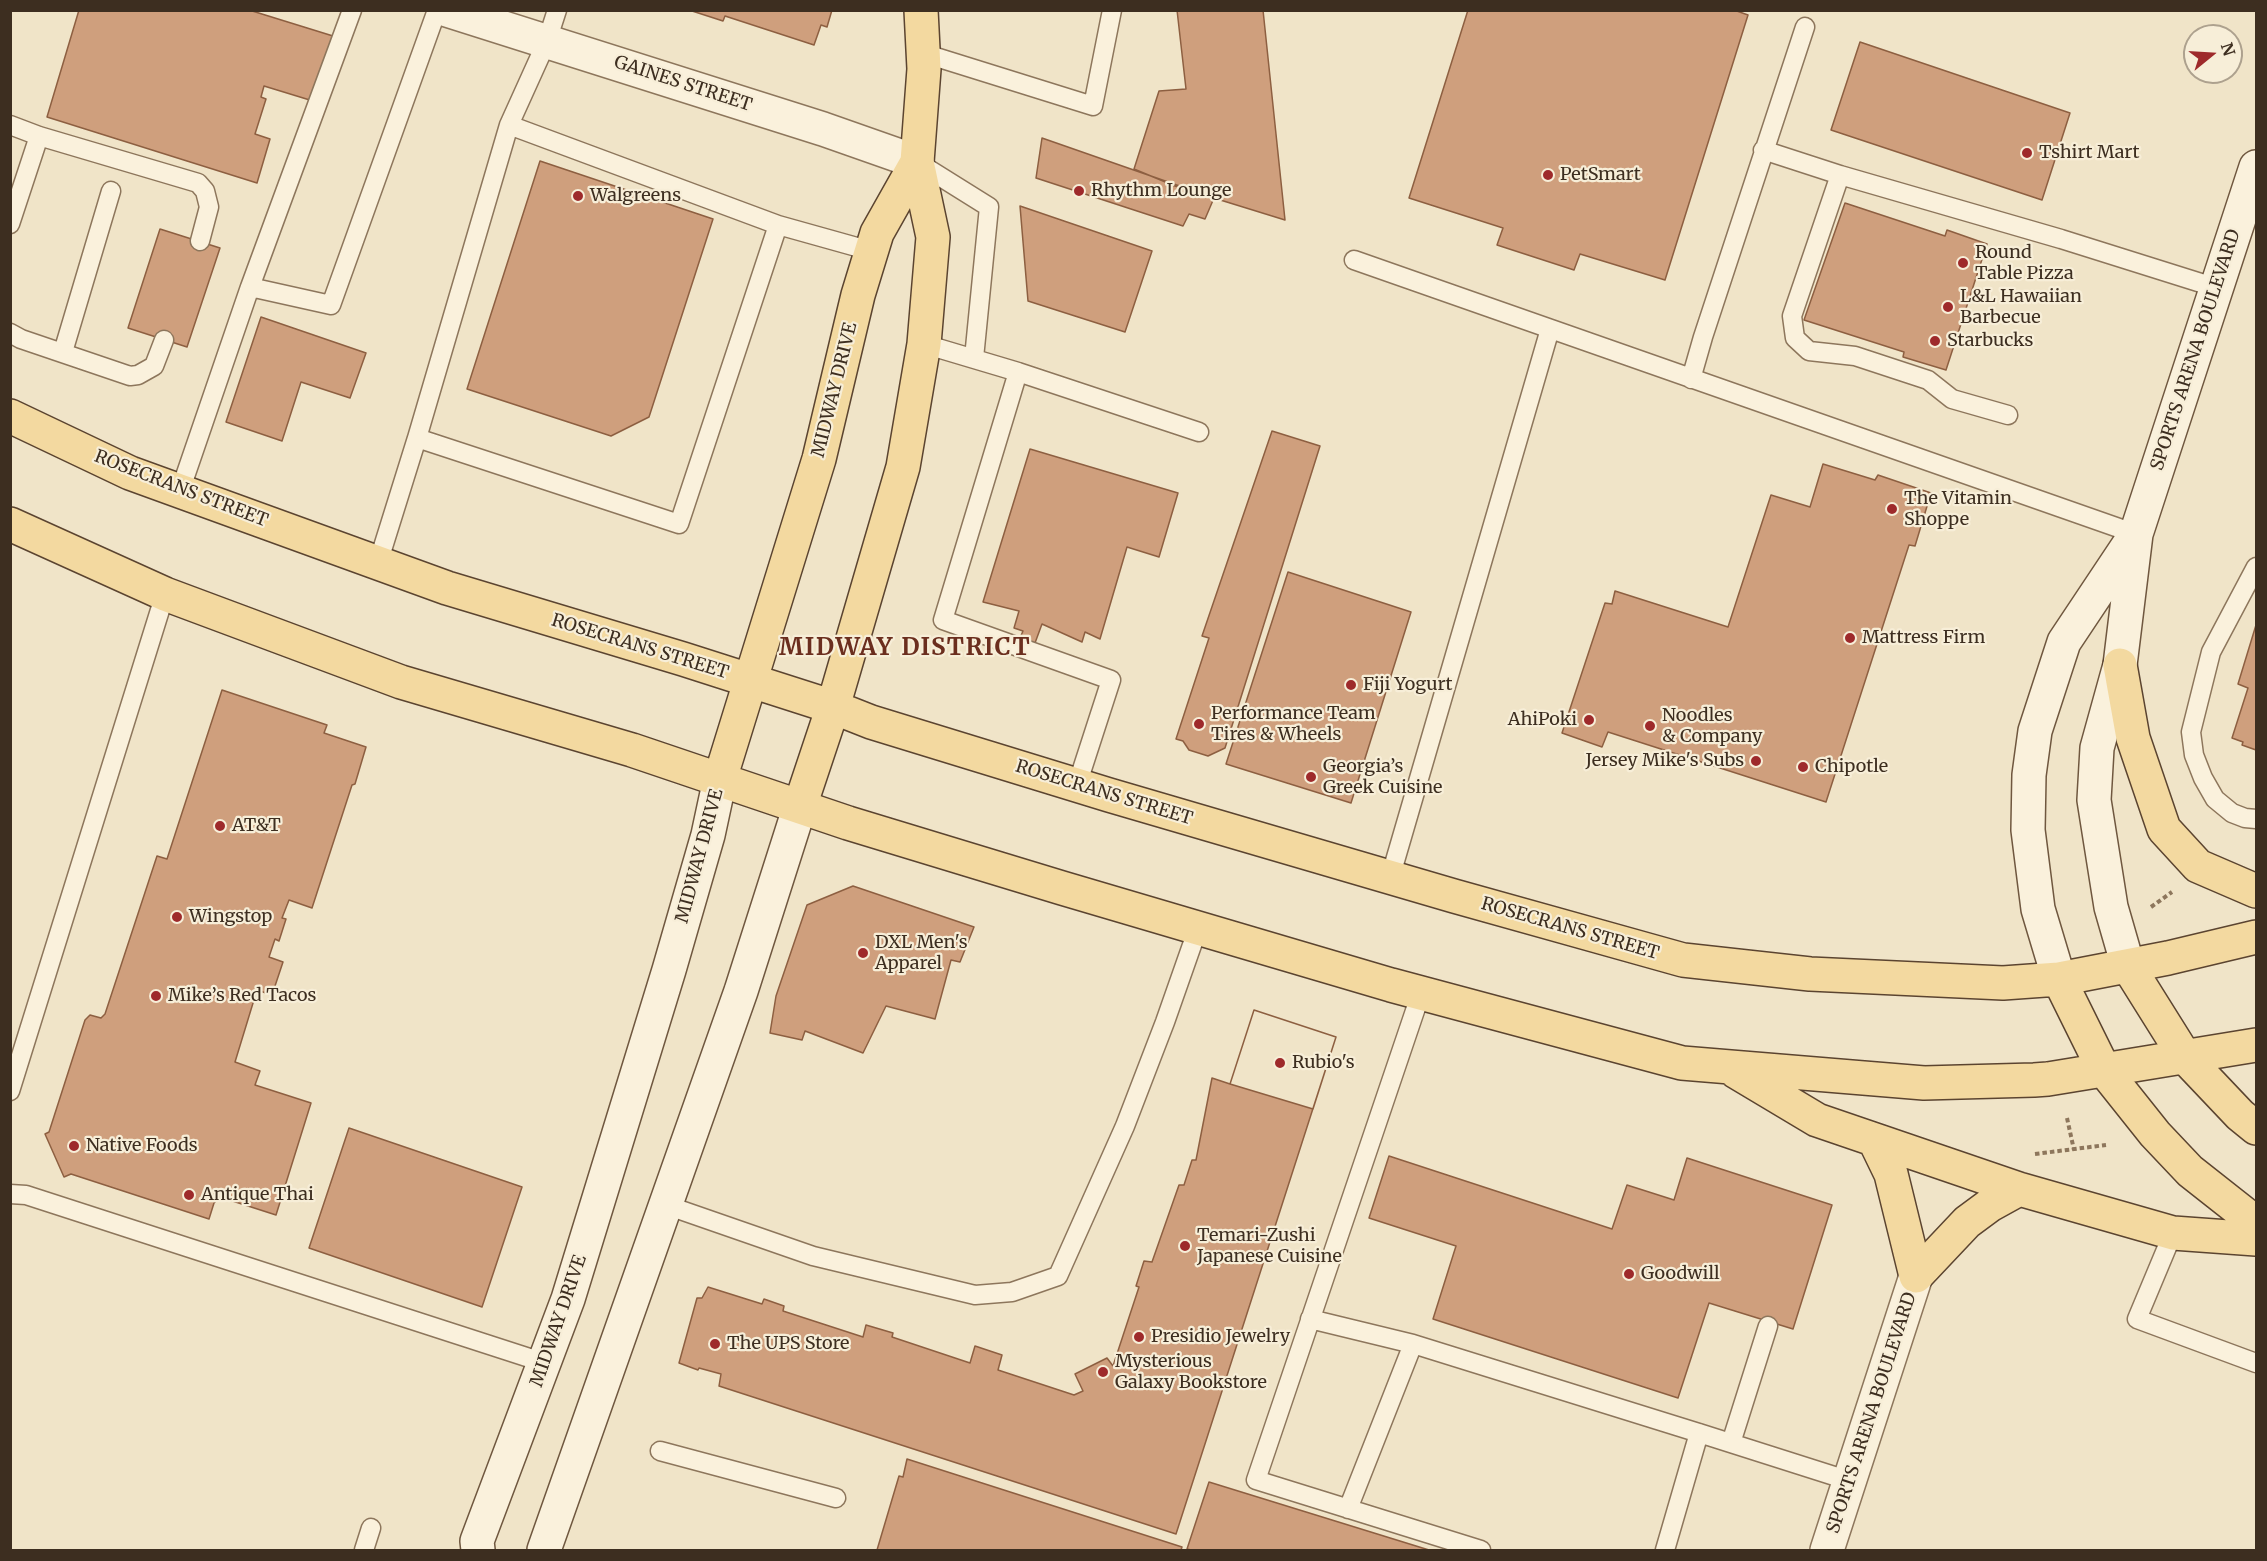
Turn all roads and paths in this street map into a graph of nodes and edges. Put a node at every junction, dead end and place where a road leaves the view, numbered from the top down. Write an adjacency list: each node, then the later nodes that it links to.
1 (352, 10): 22 (lane)
2 (437, 10): 22 (lane)
3 (447, 10): 6 (main road, GAINES STREET)
4 (921, 10): 8 (main road, MIDWAY DRIVE)
5 (1112, 10): 8 (lane)
6 (552, 26): 10 (lane); 13 (main road, GAINES STREET)
7 (1805, 27): 12 (lane)
8 (923, 53): 13 (main road, MIDWAY DRIVE)
9 (10, 125): 11 (lane)
10 (508, 125): 18 (lane); 35 (lane)
11 (39, 136): 17 (lane); 19 (lane)
12 (1763, 150): 15 (lane); 31 (lane)
13 (917, 162): 20 (main road, MIDWAY DRIVE); 27 (main road, MIDWAY DRIVE); 29 (lane)
14 (2256, 167): 23 (main road, SPORTS ARENA BOULEVARD)
15 (1839, 175): 23 (lane); 33 (lane)
16 (111, 191): 28 (lane)
17 (10, 224)
18 (778, 225): 20 (lane); 35 (lane)
19 (200, 241)
20 (871, 251): 43 (main road, MIDWAY DRIVE)
21 (1354, 260): 24 (lane)
22 (250, 287): 36 (lane)
23 (2217, 288): 38 (main road, SPORTS ARENA BOULEVARD)
24 (1550, 329): 31 (lane); 49 (lane)
25 (10, 333): 28 (lane)
26 (164, 340): 28 (lane)
27 (924, 344): 29 (lane); 44 (main road, MIDWAY DRIVE)
28 (63, 352)
29 (974, 358): 30 (lane)
30 (1018, 372): 34 (lane); 46 (lane)
31 (1691, 379): 38 (lane)
32 (10, 416): 36 (main road, ROSECRANS STREET)
33 (2008, 416)
34 (1199, 432)
35 (417, 438): 39 (lane)
36 (180, 491): 39 (main road, ROSECRANS STREET)
37 (10, 524): 41 (main road)
38 (2136, 534): 42 (main road, SPORTS ARENA BOULEVARD); 56 (main road, SPORTS ARENA BOULEVARD)
39 (378, 563): 43 (main road, ROSECRANS STREET)
40 (2256, 567): 48 (lane)
41 (165, 594): 45 (main road); 62 (lane)
42 (2120, 665): 51 (main road); 55 (main road, SPORTS ARENA BOULEVARD)
43 (750, 680): 44 (main road, ROSECRANS STREET); 45 (main road, MIDWAY DRIVE)
44 (833, 707): 46 (main road, ROSECRANS STREET); 47 (main road, MIDWAY DRIVE)
45 (720, 779): 47 (main road); 78 (main road, MIDWAY DRIVE)
46 (1077, 785): 49 (main road, ROSECRANS STREET)
47 (800, 806): 53 (main road); 70 (main road, MIDWAY DRIVE)
48 (2256, 819)
49 (1390, 878): 56 (main road, ROSECRANS STREET)
50 (2178, 888): 52 (path)
51 (2256, 891)
52 (2151, 907)
53 (1198, 928): 57 (main road); 70 (lane)
54 (2256, 937): 55 (main road, ROSECRANS STREET)
55 (2128, 966): 56 (main road, ROSECRANS STREET); 59 (main road)
56 (2059, 979): 61 (main road, SPORTS ARENA BOULEVARD)
57 (1421, 993): 60 (main road); 75 (lane)
58 (2256, 1045): 59 (main road)
59 (2185, 1057): 61 (main road); 64 (main road)
60 (1728, 1067): 61 (main road); 65 (main road)
61 (2104, 1070): 71 (main road)
62 (10, 1091)
63 (2067, 1118): 67 (path)
64 (2256, 1128)
65 (1875, 1141): 68 (main road); 74 (main road)
66 (2106, 1145): 67 (path)
67 (2074, 1150): 68 (path)
68 (2024, 1175): 72 (main road); 74 (main road)
69 (10, 1194): 78 (lane)
70 (666, 1205): 87 (main road, MIDWAY DRIVE)
71 (2256, 1223)
72 (2173, 1233): 73 (main road); 79 (lane)
73 (2256, 1239)
74 (1916, 1276): 83 (main road, SPORTS ARENA BOULEVARD)
75 (1310, 1319): 77 (lane); 85 (lane)
76 (1768, 1326): 81 (lane)
77 (1413, 1344): 80 (lane); 85 (lane)
78 (545, 1363): 89 (main road, MIDWAY DRIVE)
79 (2256, 1363)
80 (1698, 1432): 81 (lane); 91 (lane)
81 (1731, 1443): 83 (lane)
82 (660, 1451): 84 (lane)
83 (1850, 1481): 92 (main road, SPORTS ARENA BOULEVARD)
84 (836, 1498)
85 (1348, 1509): 90 (lane)
86 (371, 1527): 88 (lane)
87 (547, 1550)
88 (364, 1551)
89 (478, 1551)
90 (1481, 1551)
91 (1665, 1551)
92 (1827, 1551)

